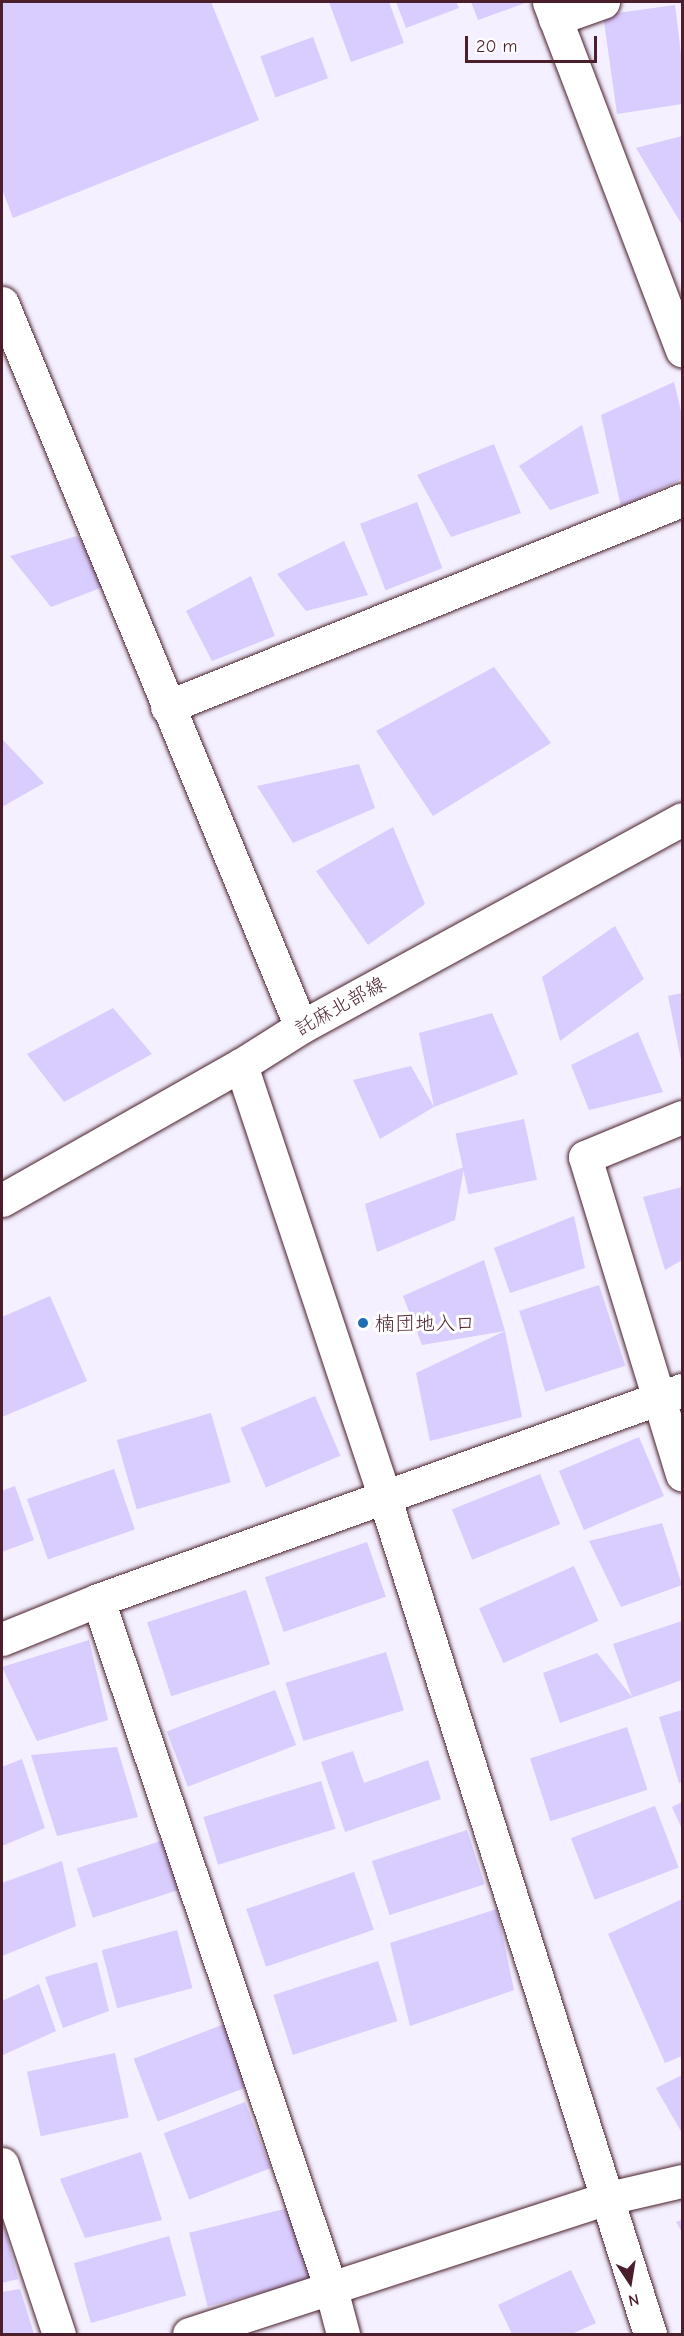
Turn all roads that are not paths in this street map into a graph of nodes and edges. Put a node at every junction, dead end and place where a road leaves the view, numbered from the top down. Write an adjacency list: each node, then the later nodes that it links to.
1 (603, 2): 2 (street)
2 (552, 10): 4 (street)
3 (2, 303): 6 (street)
4 (682, 350)
5 (682, 500): 6 (street)
6 (167, 707): 8 (street)
7 (682, 819): 8 (street, 託麻北部線)
8 (301, 1027): 9 (street, 託麻北部線)
9 (242, 1065): 11 (street, 託麻北部線); 14 (street)
10 (682, 1117): 12 (street)
11 (3, 1196)
12 (670, 1394): 13 (street); 14 (street)
13 (682, 1475)
14 (384, 1496): 15 (street); 19 (street)
15 (98, 1600): 16 (street); 20 (street)
16 (2, 1639)
17 (2, 2164): 21 (street)
18 (682, 2181): 19 (street)
19 (604, 2199): 20 (street); 24 (street)
20 (331, 2289): 22 (street); 23 (street)
21 (59, 2334)
22 (189, 2334)
23 (342, 2334)
24 (650, 2334)

